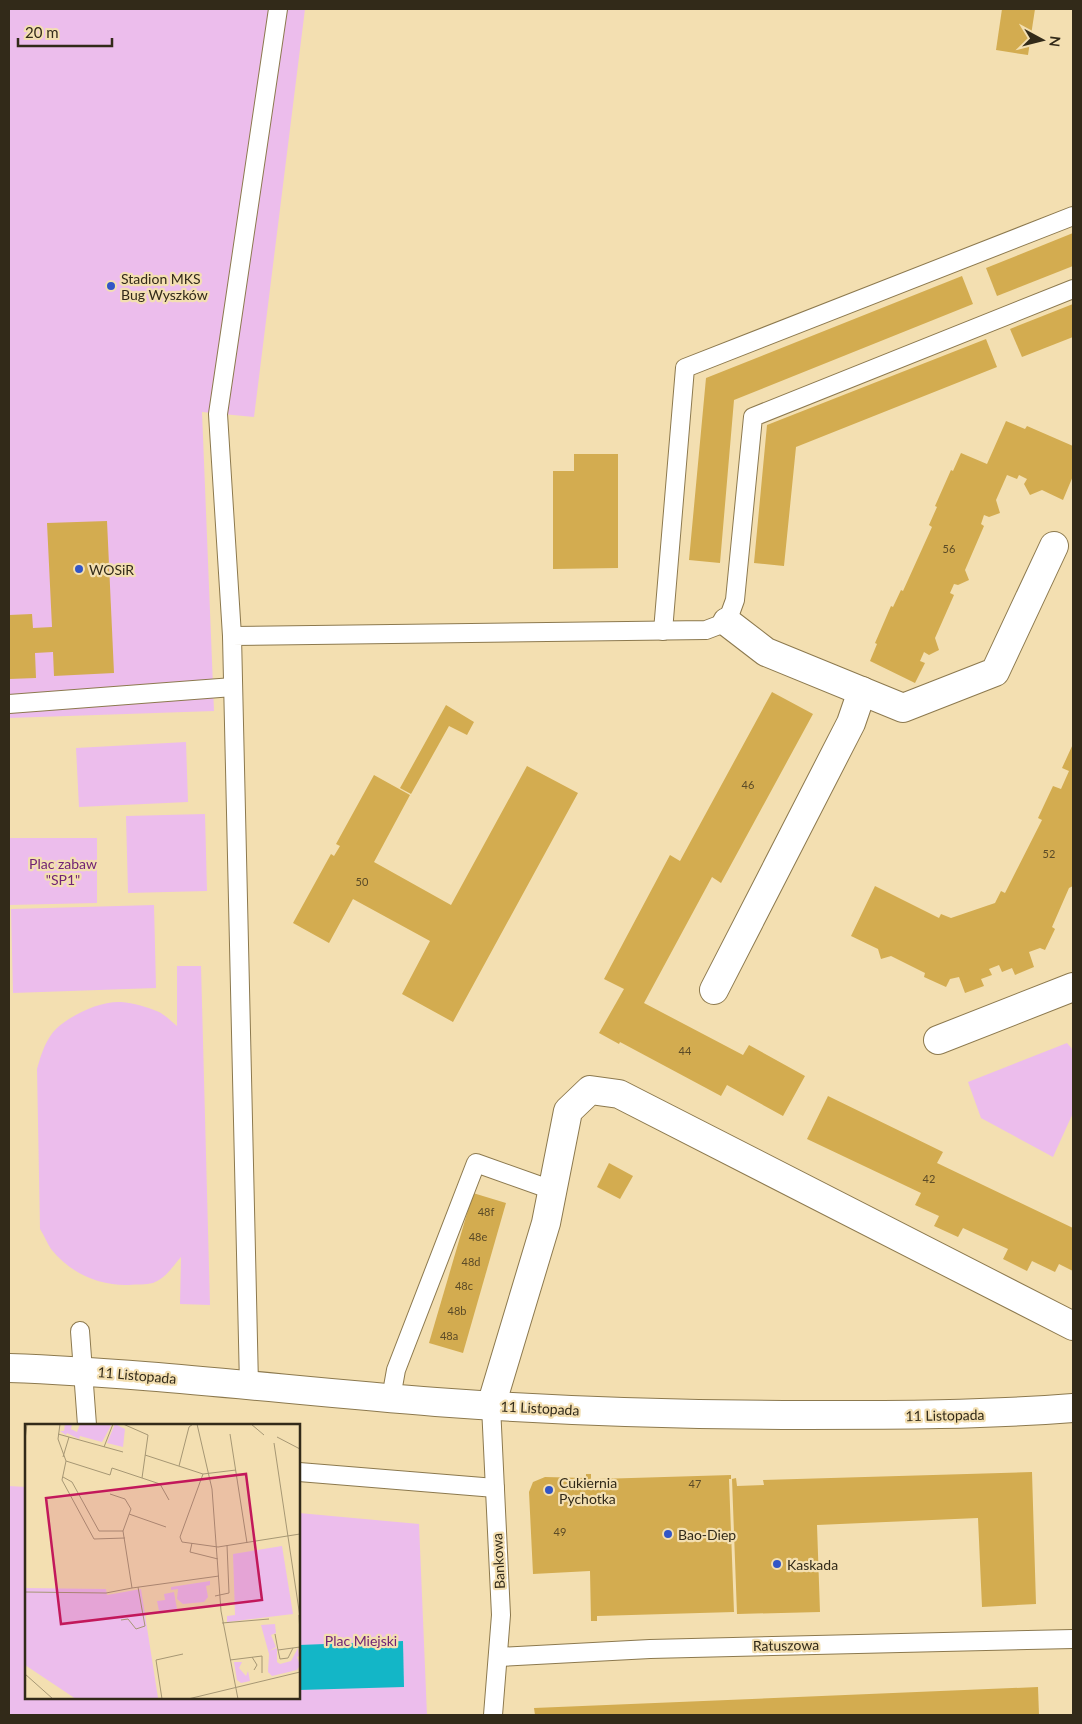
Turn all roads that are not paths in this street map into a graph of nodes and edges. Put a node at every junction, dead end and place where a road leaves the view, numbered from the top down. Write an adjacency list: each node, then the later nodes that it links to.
1 (278, 9): 7 (lane)
2 (1073, 216): 6 (lane)
3 (1073, 289): 5 (lane)
4 (1054, 546): 9 (street)
5 (727, 622): 6 (lane); 9 (street)
6 (663, 631): 7 (lane)
7 (232, 636): 8 (lane)
8 (233, 687): 10 (lane); 19 (lane)
9 (862, 691): 12 (street)
10 (9, 704)
11 (1073, 987): 13 (street)
12 (714, 990)
13 (938, 1040)
14 (552, 1190): 15 (street); 20 (lane); 21 (street)
15 (1073, 1326)
16 (80, 1332): 18 (lane)
17 (9, 1368): 18 (street, 11 Listopada)
18 (83, 1371): 19 (street, 11 Listopada); 23 (lane)
19 (249, 1385): 20 (street, 11 Listopada)
20 (391, 1398): 21 (street, 11 Listopada)
21 (491, 1406): 22 (street, 11 Listopada); 25 (lane, Bankowa)
22 (1073, 1408)
23 (88, 1424)
24 (300, 1472): 25 (lane)
25 (495, 1488): 27 (lane, Bankowa)
26 (1073, 1639): 27 (lane, Ratuszowa)
27 (498, 1657): 28 (lane, Bankowa)
28 (493, 1715)

